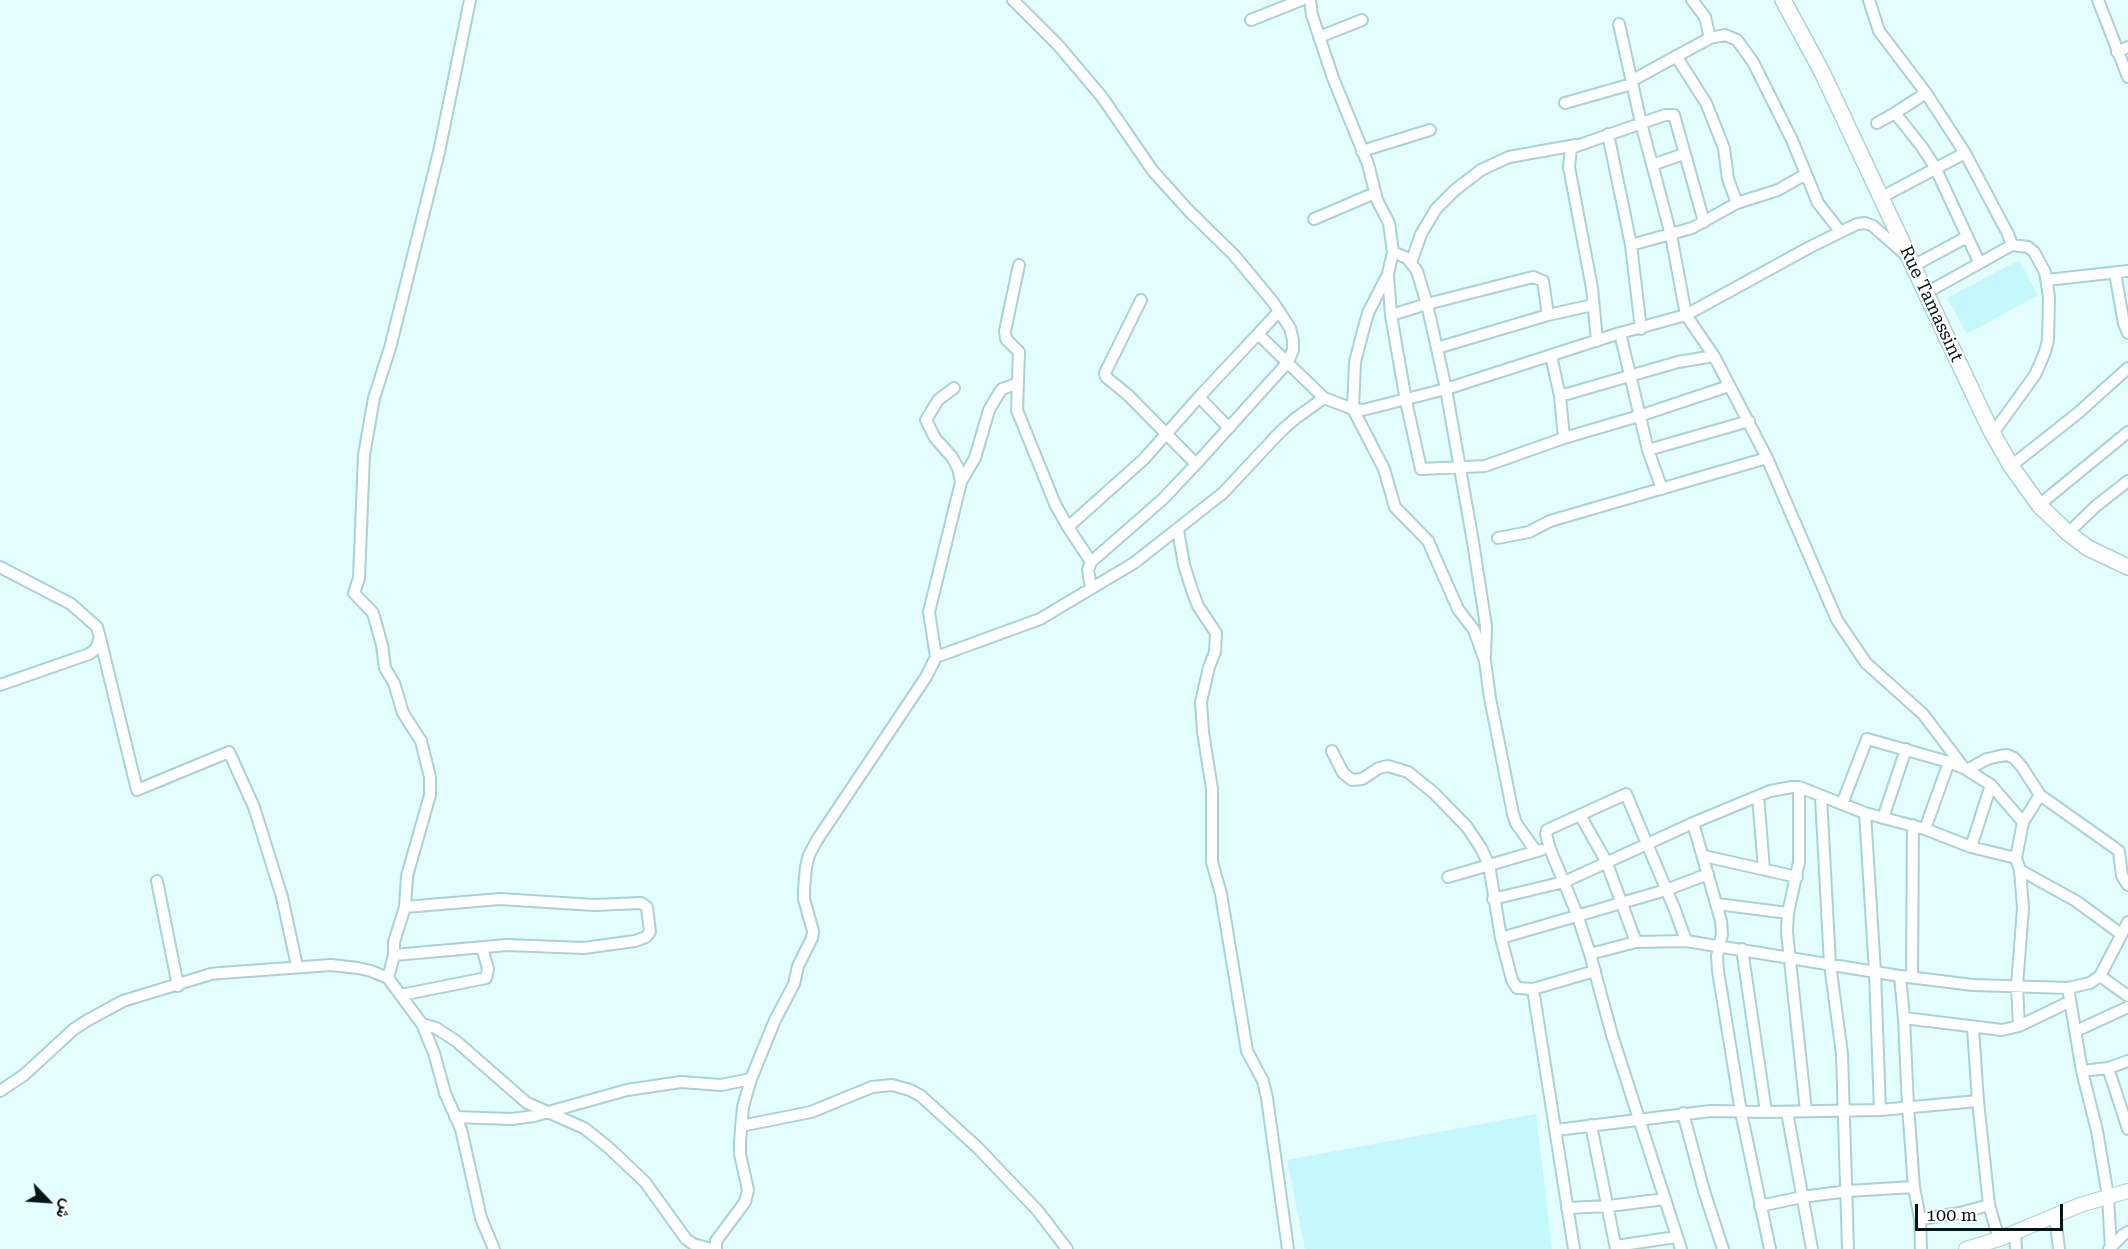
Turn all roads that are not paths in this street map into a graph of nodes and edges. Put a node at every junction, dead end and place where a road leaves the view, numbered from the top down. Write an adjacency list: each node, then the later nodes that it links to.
1 (470, 0): 145 (street)
2 (1013, 0): 56 (street)
3 (1301, 0): 9 (street)
4 (1310, 0): 12 (street)
5 (1692, 0): 13 (street)
6 (1783, 0): 34 (main road, Rue Tamassint)
7 (1869, 0): 19 (street)
8 (2098, 0): 15 (street)
9 (1251, 20)
10 (1362, 20): 12 (street)
11 (1619, 24): 18 (street)
12 (1319, 37): 27 (street)
13 (1710, 38): 16 (street); 32 (street)
14 (2128, 47): 15 (street)
15 (2117, 52): 17 (street)
16 (1676, 57): 18 (street); 35 (street)
17 (2128, 77)
18 (1632, 83): 20 (street); 22 (street)
19 (1926, 93): 21 (street); 28 (street)
20 (1566, 103)
21 (1896, 113): 23 (street); 31 (street)
22 (1641, 123): 25 (street); 29 (street); 30 (street)
23 (1877, 123)
24 (1430, 130): 27 (street)
25 (1608, 134): 26 (street); 41 (street)
26 (1576, 144): 45 (street); 55 (street)
27 (1362, 151): 33 (street)
28 (1965, 153): 31 (street); 42 (street)
29 (1684, 154): 30 (street); 37 (street)
30 (1652, 165): 39 (street)
31 (1935, 167): 34 (street); 40 (street)
32 (1806, 174): 35 (street); 38 (street)
33 (1375, 193): 36 (street); 43 (street)
34 (1880, 198): 46 (main road, Rue Tamassint)
35 (1737, 203): 37 (street)
36 (1314, 219)
37 (1704, 222): 39 (street)
38 (1840, 231): 46 (street); 59 (street)
39 (1671, 235): 41 (street); 59 (street)
40 (1967, 237): 44 (street); 46 (street)
41 (1631, 245): 60 (street)
42 (2012, 245): 44 (street); 51 (street)
43 (1393, 252): 45 (street); 50 (street)
44 (1980, 262): 52 (street)
45 (1411, 263): 54 (street)
46 (1912, 263): 52 (main road, Rue Tamassint)
47 (1019, 265): 71 (street)
48 (2128, 271): 49 (street)
49 (2115, 273): 51 (street); 62 (street)
50 (1388, 274): 57 (street); 79 (street)
51 (2047, 280): 85 (street)
52 (1926, 293): 85 (main road, Rue Tamassint)
53 (1141, 300): 84 (street)
54 (1427, 304): 57 (street); 58 (street); 65 (street)
55 (1593, 305): 58 (street); 64 (street)
56 (1279, 311): 63 (street); 68 (street)
57 (1391, 315): 78 (street)
58 (1548, 315): 65 (street)
59 (1686, 315): 60 (street); 67 (street)
60 (1641, 329): 61 (street)
61 (1620, 333): 64 (street); 70 (street)
62 (2128, 333)
63 (1258, 334): 68 (street); 76 (street)
64 (1597, 341): 66 (street)
65 (1437, 348): 74 (street)
66 (1551, 356): 74 (street); 75 (street)
67 (1714, 356): 70 (street); 72 (street)
68 (1288, 362): 77 (street); 82 (street)
69 (2128, 368): 91 (street)
70 (1630, 377): 75 (street); 80 (street)
71 (1017, 384): 93 (street); 96 (street)
72 (1729, 386): 80 (street); 81 (street)
73 (954, 388): 93 (street)
74 (1446, 389): 78 (street); 90 (street)
75 (1560, 396): 86 (street)
76 (1199, 397): 82 (street); 84 (street)
77 (1324, 398): 79 (street); 97 (street)
78 (1406, 400): 79 (street); 90 (street)
79 (1353, 409): 106 (street)
80 (1639, 416): 86 (street); 87 (street)
81 (1749, 421): 87 (street); 88 (street)
82 (1229, 428): 89 (street)
83 (2128, 432): 95 (street)
84 (1166, 433): 89 (street); 96 (street)
85 (1993, 433): 91 (main road, Rue Tamassint)
86 (1564, 438): 90 (street)
87 (1648, 450): 94 (street)
88 (1767, 458): 94 (street); 111 (street)
89 (1196, 464): 100 (street)
90 (1460, 466): 106 (street)
91 (2011, 466): 95 (main road, Rue Tamassint)
92 (2128, 481): 98 (street)
93 (961, 482): 105 (street)
94 (1662, 489): 99 (street)
95 (2039, 505): 98 (main road, Rue Tamassint)
96 (1068, 527): 100 (street)
97 (1178, 530): 103 (street); 222 (street)
98 (2068, 533): 102 (main road, Rue Tamassint)
99 (1498, 538)
100 (1091, 562): 103 (street)
101 (0, 567): 104 (street)
102 (2128, 567)
103 (1091, 588): 105 (street)
104 (100, 638): 107 (street); 160 (street)
105 (936, 657): 183 (street)
106 (1485, 661): 128 (street)
107 (0, 685)
108 (1906, 749): 110 (street); 117 (street); 120 (street)
109 (1332, 751): 132 (street)
110 (1949, 762): 111 (street); 124 (street)
111 (1966, 769): 112 (street); 114 (street)
112 (1991, 785): 121 (street); 126 (street)
113 (1799, 787): 115 (street); 116 (street); 137 (street)
114 (2040, 795): 121 (street); 140 (street)
115 (1758, 796): 122 (street); 133 (street)
116 (1821, 797): 117 (street); 159 (street)
117 (1842, 804): 118 (street)
118 (1865, 813): 120 (street); 162 (street)
119 (1580, 814): 125 (street); 127 (street); 131 (street)
120 (1883, 818): 123 (street)
121 (2023, 822): 130 (street)
122 (1693, 823): 125 (street); 129 (street)
123 (1913, 825): 124 (street); 164 (street)
124 (1925, 829): 126 (street)
125 (1646, 844): 131 (street); 141 (street)
126 (1971, 847): 130 (street)
127 (1550, 849): 128 (street); 139 (street)
128 (1535, 850): 132 (street)
129 (1704, 856): 133 (street); 135 (street)
130 (2016, 858): 134 (street)
131 (1606, 861): 139 (street); 143 (street)
132 (1489, 865): 136 (street); 142 (street)
133 (1764, 868): 137 (street)
134 (2020, 870): 149 (street); 168 (street)
135 (1708, 874): 141 (street); 144 (street)
136 (1448, 877)
137 (1797, 877): 146 (street)
138 (157, 881): 167 (street)
139 (1564, 882): 142 (street); 147 (street)
140 (2128, 885)
141 (1666, 890): 143 (street); 151 (street)
142 (1494, 899): 150 (street)
143 (1620, 902): 147 (street); 152 (street)
144 (1717, 904): 146 (street); 153 (street)
145 (405, 906): 154 (street); 157 (street)
146 (1788, 913): 158 (street)
147 (1577, 914): 150 (street); 156 (street)
148 (2128, 922): 149 (street)
149 (2121, 934): 165 (street)
150 (1501, 938): 169 (street)
151 (1686, 941): 152 (street); 153 (street)
152 (1636, 942): 156 (street)
153 (1719, 946): 155 (street); 190 (street)
154 (482, 947): 157 (street); 171 (street)
155 (1742, 949): 158 (street); 191 (street)
156 (1590, 954): 161 (street)
157 (394, 955): 166 (street)
158 (1790, 957): 159 (street); 188 (street)
159 (1830, 964): 162 (street); 189 (street)
160 (297, 966): 166 (street); 167 (street)
161 (1595, 971): 169 (street); 196 (street)
162 (1875, 972): 163 (street); 187 (street)
163 (1900, 976): 164 (street); 175 (street)
164 (1912, 976): 168 (street)
165 (2100, 976): 170 (street); 172 (street)
166 (388, 978): 171 (street)
167 (178, 986): 184 (street)
168 (2017, 986): 170 (street); 177 (street)
169 (1533, 988): 200 (street)
170 (2068, 988): 173 (street)
171 (401, 995): 176 (street)
172 (2128, 996)
173 (2069, 1002): 177 (street); 179 (street)
174 (2128, 1007): 179 (street)
175 (1904, 1018): 178 (street); 186 (street)
176 (422, 1024): 193 (street); 195 (street)
177 (2019, 1026): 178 (street)
178 (1973, 1028): 185 (street)
179 (2076, 1030): 182 (street)
180 (2128, 1061): 181 (street)
181 (2108, 1068): 182 (street); 197 (street)
182 (2082, 1071): 204 (street)
183 (751, 1079): 193 (street); 199 (street)
184 (0, 1091)
185 (1978, 1101): 186 (street); 207 (street)
186 (1908, 1106): 187 (street); 201 (street)
187 (1880, 1110): 189 (street)
188 (1806, 1111): 189 (street); 192 (street)
189 (1845, 1111): 202 (street)
190 (1741, 1112): 191 (street); 194 (street); 209 (street)
191 (1766, 1112): 192 (street)
192 (1787, 1112): 205 (street)
193 (550, 1113): 195 (street); 219 (street)
194 (1683, 1113): 196 (street); 225 (street)
195 (455, 1117): 218 (street)
196 (1639, 1120): 198 (street); 206 (street)
197 (2127, 1124)
198 (1591, 1125): 200 (street); 208 (street)
199 (741, 1126): 220 (street); 221 (street)
200 (1556, 1130): 210 (street)
201 (1914, 1187): 202 (street); 212 (street)
202 (1848, 1191): 205 (street); 228 (street)
203 (2128, 1191): 204 (street)
204 (2108, 1196): 211 (street); 233 (street)
205 (1802, 1197): 209 (street); 227 (street)
206 (1665, 1200): 208 (street); 215 (street)
207 (1989, 1205): 212 (street); 216 (street)
208 (1609, 1206): 210 (street); 217 (street)
209 (1760, 1206): 226 (street)
210 (1567, 1208): 223 (street)
211 (2055, 1215): 213 (street); 232 (street)
212 (1920, 1219): 229 (street)
213 (2015, 1232): 216 (street); 231 (street)
214 (2128, 1232): 233 (street)
215 (1676, 1237): 217 (street); 224 (street)
216 (1999, 1239): 230 (street)
217 (1616, 1247)
218 (494, 1249)
219 (711, 1249)
220 (716, 1249)
221 (1068, 1249)
222 (1288, 1249)
223 (1574, 1249)
224 (1681, 1249)
225 (1723, 1249)
226 (1770, 1249)
227 (1812, 1249)
228 (1848, 1249)
229 (1921, 1249)
230 (1966, 1249)
231 (2016, 1249)
232 (2059, 1249)
233 (2110, 1249)

